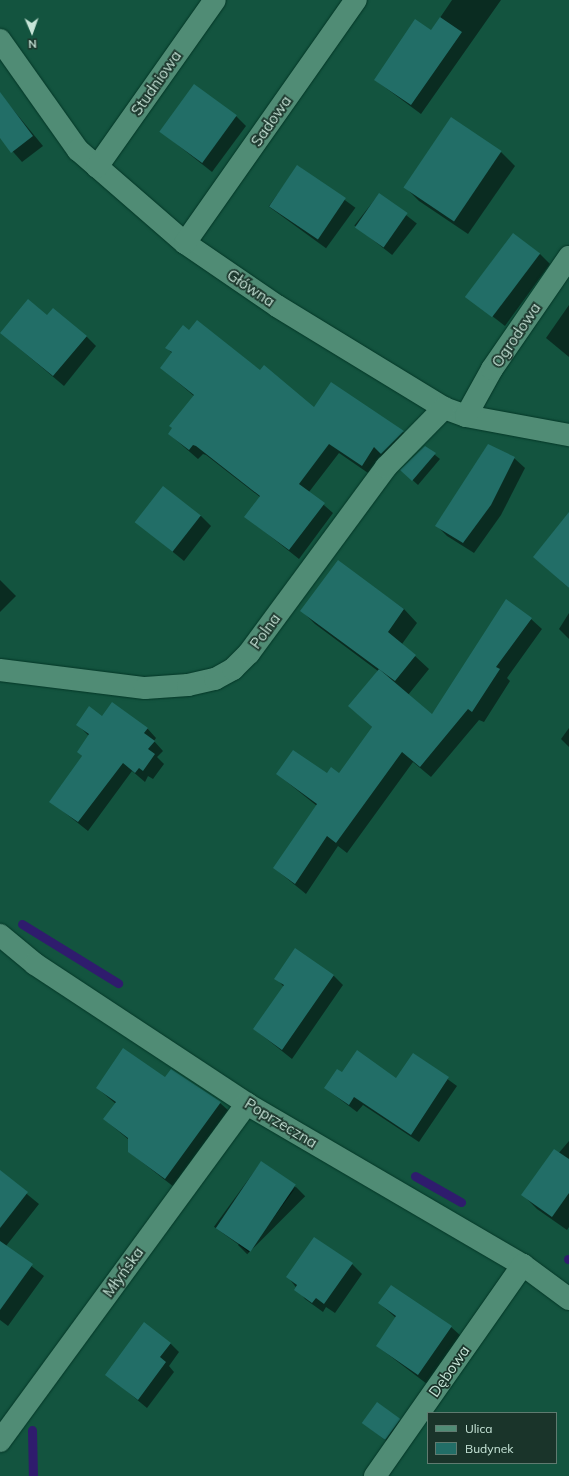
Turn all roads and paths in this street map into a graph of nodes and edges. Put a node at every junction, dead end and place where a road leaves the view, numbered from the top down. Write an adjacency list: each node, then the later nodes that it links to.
1 (215, 0): 4 (street, Studniowa)
2 (356, 0): 5 (street, Sadowa)
3 (0, 40): 4 (street, Główna)
4 (97, 167): 5 (street, Główna)
5 (185, 243): 7 (street, Główna)
6 (569, 257): 8 (street, Ogrodowa)
7 (444, 408): 8 (street, Główna); 10 (street, Polna)
8 (466, 416): 9 (street, Główna)
9 (569, 435)
10 (0, 670)
11 (0, 935): 12 (street, Poprzeczna)
12 (247, 1104): 13 (street, Poprzeczna); 15 (street, Młyńska)
13 (523, 1265): 14 (street, Poprzeczna); 16 (street, Dębowa)
14 (569, 1299)
15 (0, 1441)
16 (374, 1476)

